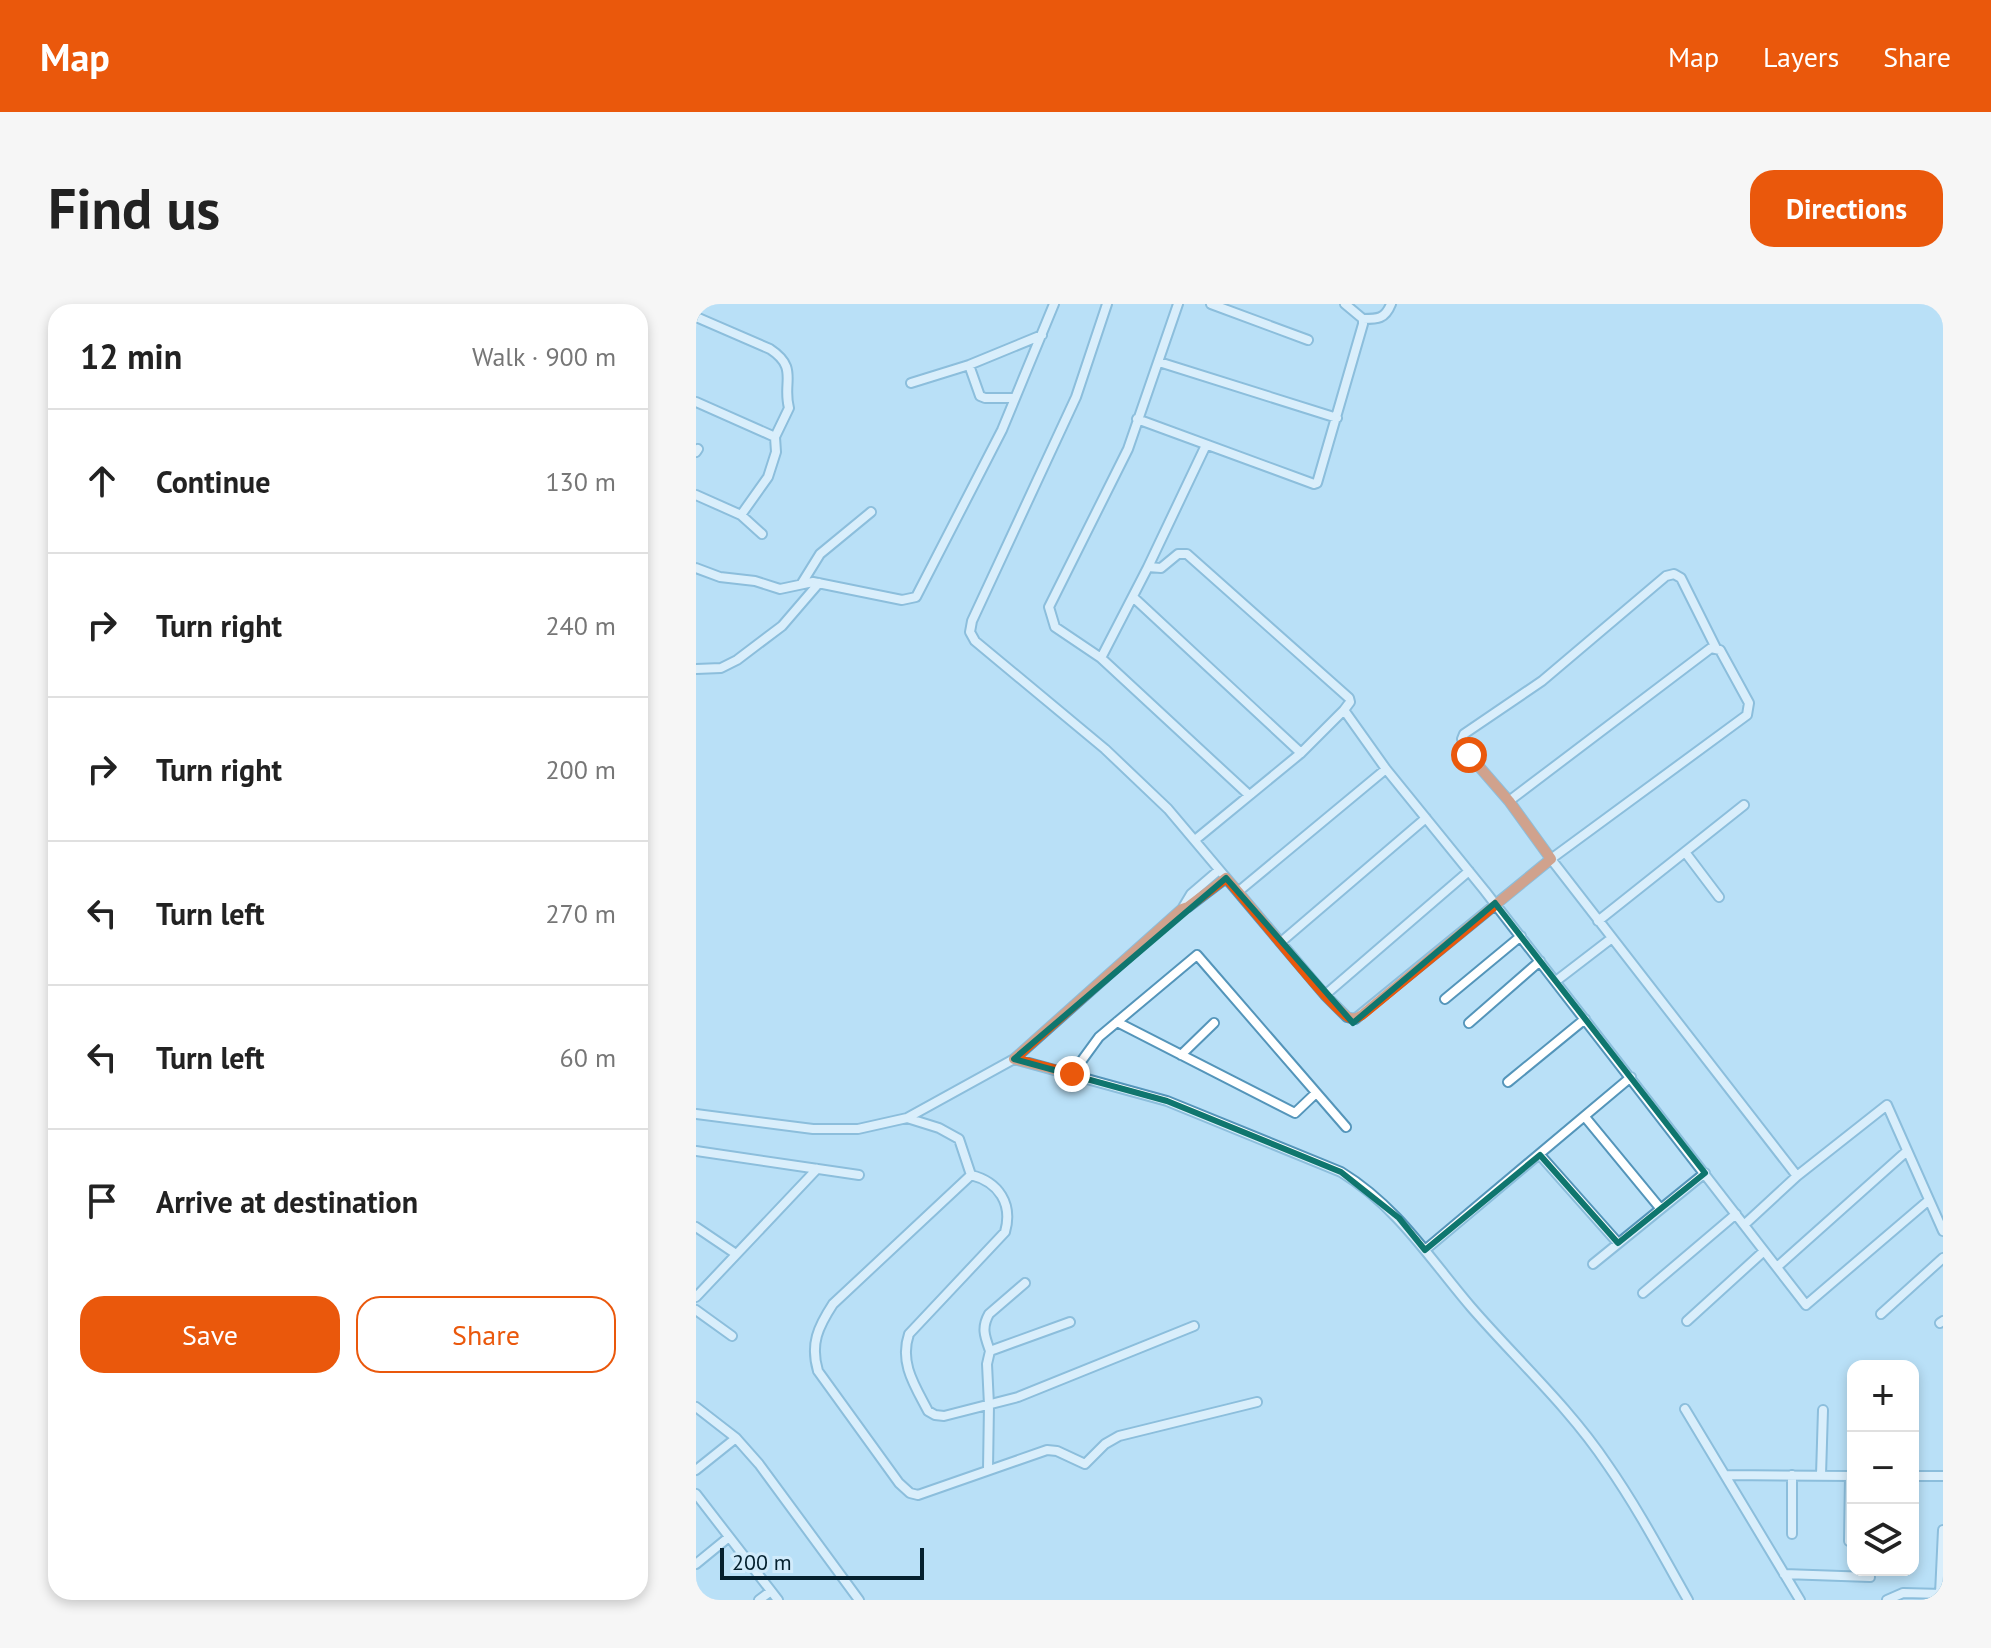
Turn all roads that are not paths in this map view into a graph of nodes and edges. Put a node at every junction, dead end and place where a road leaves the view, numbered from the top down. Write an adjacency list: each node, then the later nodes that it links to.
1 (1054, 304): 9 (street)
2 (1107, 304): 39 (street)
3 (1178, 304): 11 (street)
4 (1211, 304): 10 (street)
5 (1345, 304): 8 (street)
6 (1391, 304): 8 (street)
7 (696, 317): 18 (street)
8 (1363, 319): 16 (street)
9 (1042, 335): 12 (street); 14 (street)
10 (1308, 340)
11 (1159, 362): 16 (street); 17 (street)
12 (969, 365): 13 (street); 14 (street)
13 (911, 383)
14 (1015, 398): 27 (street)
15 (696, 402): 18 (street)
16 (1337, 418): 19 (street)
17 (1137, 419): 19 (street); 30 (street)
18 (775, 437): 22 (street)
19 (1206, 445): 24 (street)
20 (696, 495): 22 (street)
21 (871, 512): 26 (street)
22 (741, 515): 23 (street)
23 (762, 534)
24 (1148, 567): 28 (street); 32 (street)
25 (696, 568): 26 (street)
26 (802, 583): 27 (street)
27 (819, 583): 31 (street)
28 (1133, 597): 30 (street); 33 (street)
29 (1716, 648): 36 (street); 36 (street); 41 (street)
30 (1101, 658): 35 (street)
31 (696, 669)
32 (1344, 710): 33 (street); 34 (street)
33 (1301, 753): 35 (street)
34 (1386, 769): 38 (street); 44 (street)
35 (1249, 795): 39 (street)
36 (1509, 801): 41 (street)
37 (1744, 805): 40 (street)
38 (1426, 818): 42 (street); 50 (street)
39 (1195, 840): 43 (street)
40 (1685, 852): 45 (street); 47 (street)
41 (1551, 859): 46 (street); 47 (street)
42 (1469, 871): 46 (street); 53 (street)
43 (1222, 874): 44 (street); 60 (street)
44 (1239, 891): 50 (street)
45 (1719, 897)
46 (1495, 903): 48 (street); 53 (street)
47 (1598, 921): 49 (street)
48 (1521, 936): 51 (street); 54 (street)
49 (1612, 938): 52 (street); 76 (street)
50 (1281, 942): 53 (street)
51 (1540, 961): 52 (street); 58 (street)
52 (1556, 981): 55 (street)
53 (1325, 995)
54 (1445, 999)
55 (1585, 1019): 62 (street); 63 (street)
56 (1117, 1022): 59 (street); 61 (street); 64 (street)
57 (1214, 1023): 59 (street)
58 (1469, 1023)
59 (1181, 1055): 64 (street)
60 (1014, 1059): 61 (street); 67 (street)
61 (1072, 1074): 84 (street)
62 (1631, 1077): 66 (street); 73 (street)
63 (1508, 1082)
64 (1316, 1093): 68 (street)
65 (696, 1114): 67 (street)
66 (1585, 1117): 71 (street); 78 (street)
67 (907, 1118): 75 (street)
68 (1346, 1127)
69 (696, 1151): 72 (street)
70 (1907, 1151): 76 (street); 77 (street); 89 (street)
71 (1540, 1155): 83 (street); 84 (street)
72 (817, 1169): 74 (street); 86 (street)
73 (1705, 1173): 78 (street); 79 (street)
74 (859, 1175)
75 (971, 1175): 101 (street); 106 (street)
76 (1797, 1176): 80 (street)
77 (1929, 1200): 82 (street); 89 (street)
78 (1660, 1208): 83 (street)
79 (1736, 1214): 80 (street); 91 (street)
80 (1744, 1225): 85 (street)
81 (696, 1227): 86 (street)
82 (1943, 1231)
83 (1618, 1243): 88 (street)
84 (1425, 1250): 126 (street)
85 (1764, 1251): 89 (street); 95 (street)
86 (736, 1254): 92 (street)
87 (1943, 1258): 94 (street)
88 (1593, 1264)
89 (1777, 1267)
90 (1025, 1283): 99 (street)
91 (1643, 1293)
92 (696, 1297)
93 (696, 1310): 98 (street)
94 (1881, 1314)
95 (1687, 1321)
96 (1070, 1322): 99 (street)
97 (1194, 1326): 101 (street)
98 (732, 1336)
99 (990, 1351): 101 (street)
100 (1257, 1402): 106 (street)
101 (989, 1405): 106 (street)
102 (696, 1407): 105 (street)
103 (1685, 1409): 108 (street)
104 (1823, 1410): 110 (street)
105 (736, 1438): 107 (street); 125 (street)
106 (988, 1469)
107 (696, 1470)
108 (1725, 1475): 109 (street); 119 (street)
109 (1792, 1475): 110 (street); 116 (street)
110 (1821, 1475): 111 (street)
111 (1847, 1476)
112 (1919, 1476): 113 (street)
113 (1943, 1476)
114 (696, 1494): 117 (street)
115 (1943, 1530): 122 (street)
116 (1792, 1534)
117 (729, 1537): 118 (street); 121 (street)
118 (696, 1564)
119 (1784, 1574): 120 (street); 127 (street)
120 (1870, 1577)
121 (771, 1591): 123 (street); 124 (street)
122 (1942, 1594): 128 (street)
123 (759, 1600)
124 (778, 1600)
125 (859, 1600)
126 (1688, 1600)
127 (1800, 1600)
128 (1887, 1600)

